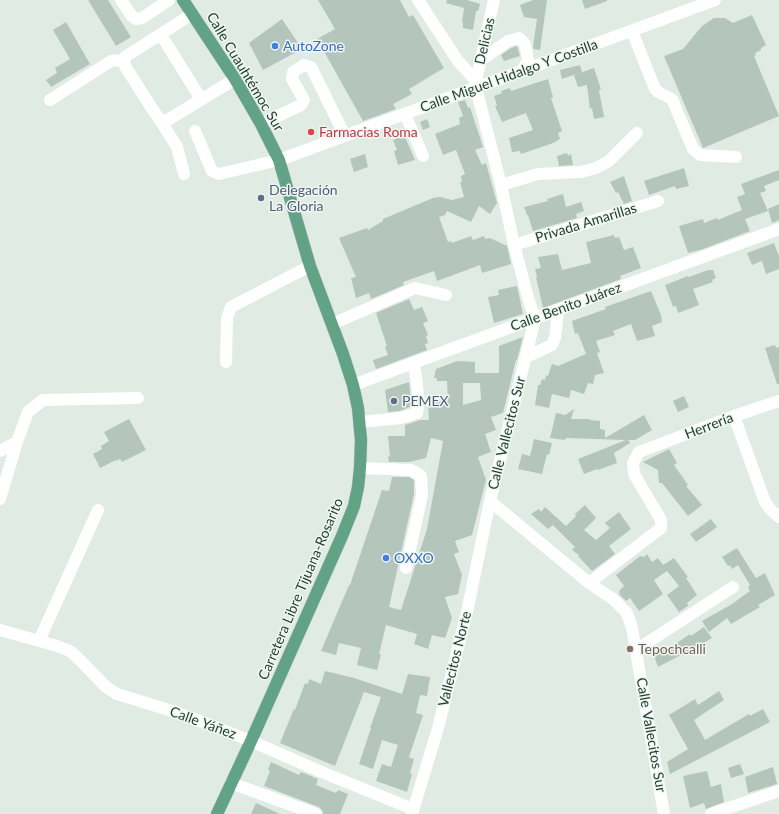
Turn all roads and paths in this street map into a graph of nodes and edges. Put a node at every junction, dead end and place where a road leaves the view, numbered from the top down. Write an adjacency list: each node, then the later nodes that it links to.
1 (122, 0): 7 (street)
2 (169, 0): 7 (street)
3 (183, 0): 8 (main road, Calle Cuauhtémoc Sur)
4 (418, 0): 15 (street)
5 (495, 0): 12 (street, Delicias)
6 (716, 0): 9 (street, Calle Miguel Hidalgo Y Costilla)
7 (154, 4)
8 (192, 14): 10 (street); 14 (main road, Calle Cuauhtémoc Sur)
9 (632, 31): 13 (street, Calle Miguel Hidalgo Y Costilla); 25 (street)
10 (161, 35): 11 (street); 17 (street)
11 (124, 60): 16 (street); 19 (street)
12 (481, 60): 13 (street); 15 (street, Delicias)
13 (522, 71): 15 (street, Calle Miguel Hidalgo Y Costilla)
14 (235, 79): 17 (street); 20 (main road, Calle Cuauhtémoc Sur)
15 (476, 85): 18 (street, Calle Miguel Hidalgo Y Costilla); 28 (street)
16 (50, 100)
17 (201, 100): 19 (street)
18 (405, 114): 23 (street, Calle Miguel Hidalgo Y Costilla); 24 (street)
19 (160, 120): 27 (street)
20 (262, 124): 23 (street); 26 (main road, Calle Cuauhtémoc Sur)
21 (195, 131): 26 (street, Calle Miguel Hidalgo Y Costilla)
22 (637, 133): 28 (street)
23 (345, 136): 26 (street, Calle Miguel Hidalgo Y Costilla)
24 (424, 156)
25 (736, 157)
26 (279, 160): 32 (main road, Carretera Libre Tijuana-Rosarito)
27 (184, 174)
28 (501, 185): 31 (street)
29 (658, 201): 31 (street, Privada Amarillas)
30 (779, 229): 34 (street, Calle Benito Juárez)
31 (514, 245): 35 (street)
32 (310, 266): 36 (main road, Carretera Libre Tijuana-Rosarito); 38 (street)
33 (446, 295): 36 (street)
34 (558, 310): 35 (street, Calle Benito Juárez); 37 (street)
35 (535, 319): 37 (street, Calle Vallecitos Sur); 39 (street, Calle Benito Juárez)
36 (332, 324): 40 (main road, Carretera Libre Tijuana-Rosarito)
37 (526, 356): 49 (street, Calle Vallecitos Sur)
38 (226, 362)
39 (414, 363): 40 (street, Calle Benito Juárez); 44 (street)
40 (353, 385): 44 (main road, Carretera Libre Tijuana-Rosarito)
41 (138, 398): 45 (street)
42 (779, 401): 43 (street, Herrería)
43 (734, 416): 51 (street); 53 (street, Herrería)
44 (360, 422): 47 (main road, Carretera Libre Tijuana-Rosarito)
45 (17, 442): 46 (street); 48 (street)
46 (0, 451)
47 (360, 468): 52 (street); 58 (main road, Carretera Libre Tijuana-Rosarito)
48 (0, 499)
49 (490, 501): 53 (street, Calle Vallecitos Sur); 61 (street, Vallecitos Norte)
50 (98, 510): 56 (street)
51 (779, 517)
52 (406, 568)
53 (589, 583): 57 (street, Calle Vallecitos Sur)
54 (733, 587): 57 (street)
55 (0, 630): 56 (street, Calle Yáñez)
56 (39, 641): 58 (street, Calle Yáñez)
57 (636, 650): 64 (street, Calle Vallecitos Sur)
58 (251, 741): 59 (main road, Carretera Libre Tijuana-Rosarito); 61 (street, Calle Yáñez)
59 (231, 783): 62 (main road, Carretera Libre Tijuana-Rosarito); 63 (street)
60 (779, 791): 65 (street)
61 (412, 811)
62 (217, 814)
63 (316, 814)
64 (664, 814)
65 (711, 814)

